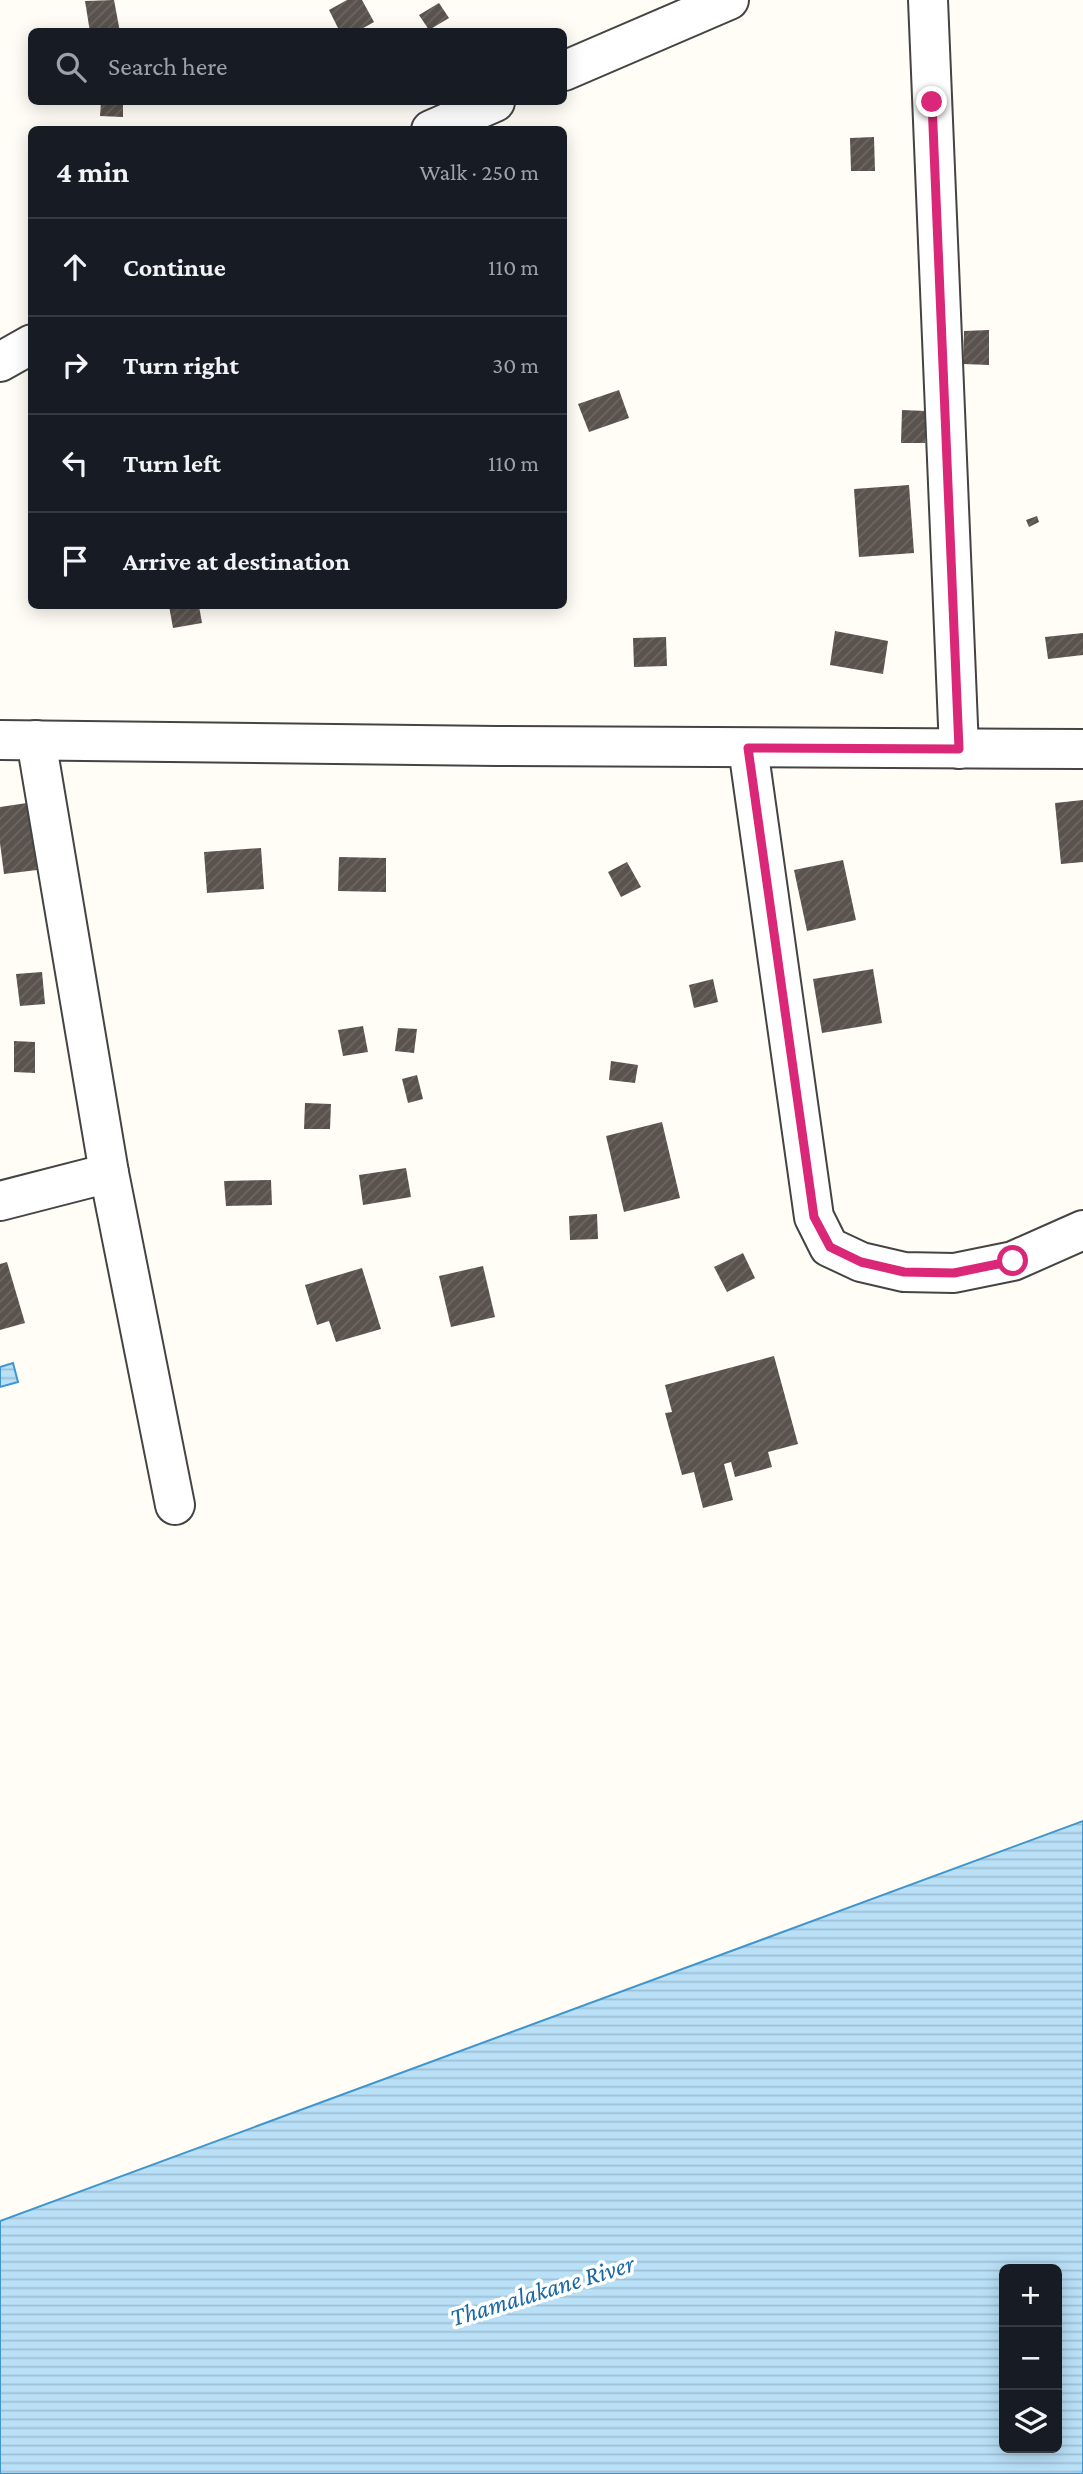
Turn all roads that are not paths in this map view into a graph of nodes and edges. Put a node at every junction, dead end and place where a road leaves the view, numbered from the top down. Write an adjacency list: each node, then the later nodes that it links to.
1 (729, 0): 3 (street)
2 (928, 0): 10 (street)
3 (567, 70)
4 (488, 105): 5 (street)
5 (440, 126)
6 (28, 346): 7 (street)
7 (0, 362)
8 (18, 740): 9 (street); 12 (street)
9 (748, 748): 10 (street); 14 (street)
10 (959, 749): 11 (street)
11 (1083, 749)
12 (108, 1172): 13 (street); 15 (street)
13 (0, 1202)
14 (1083, 1230)
15 (175, 1505)

